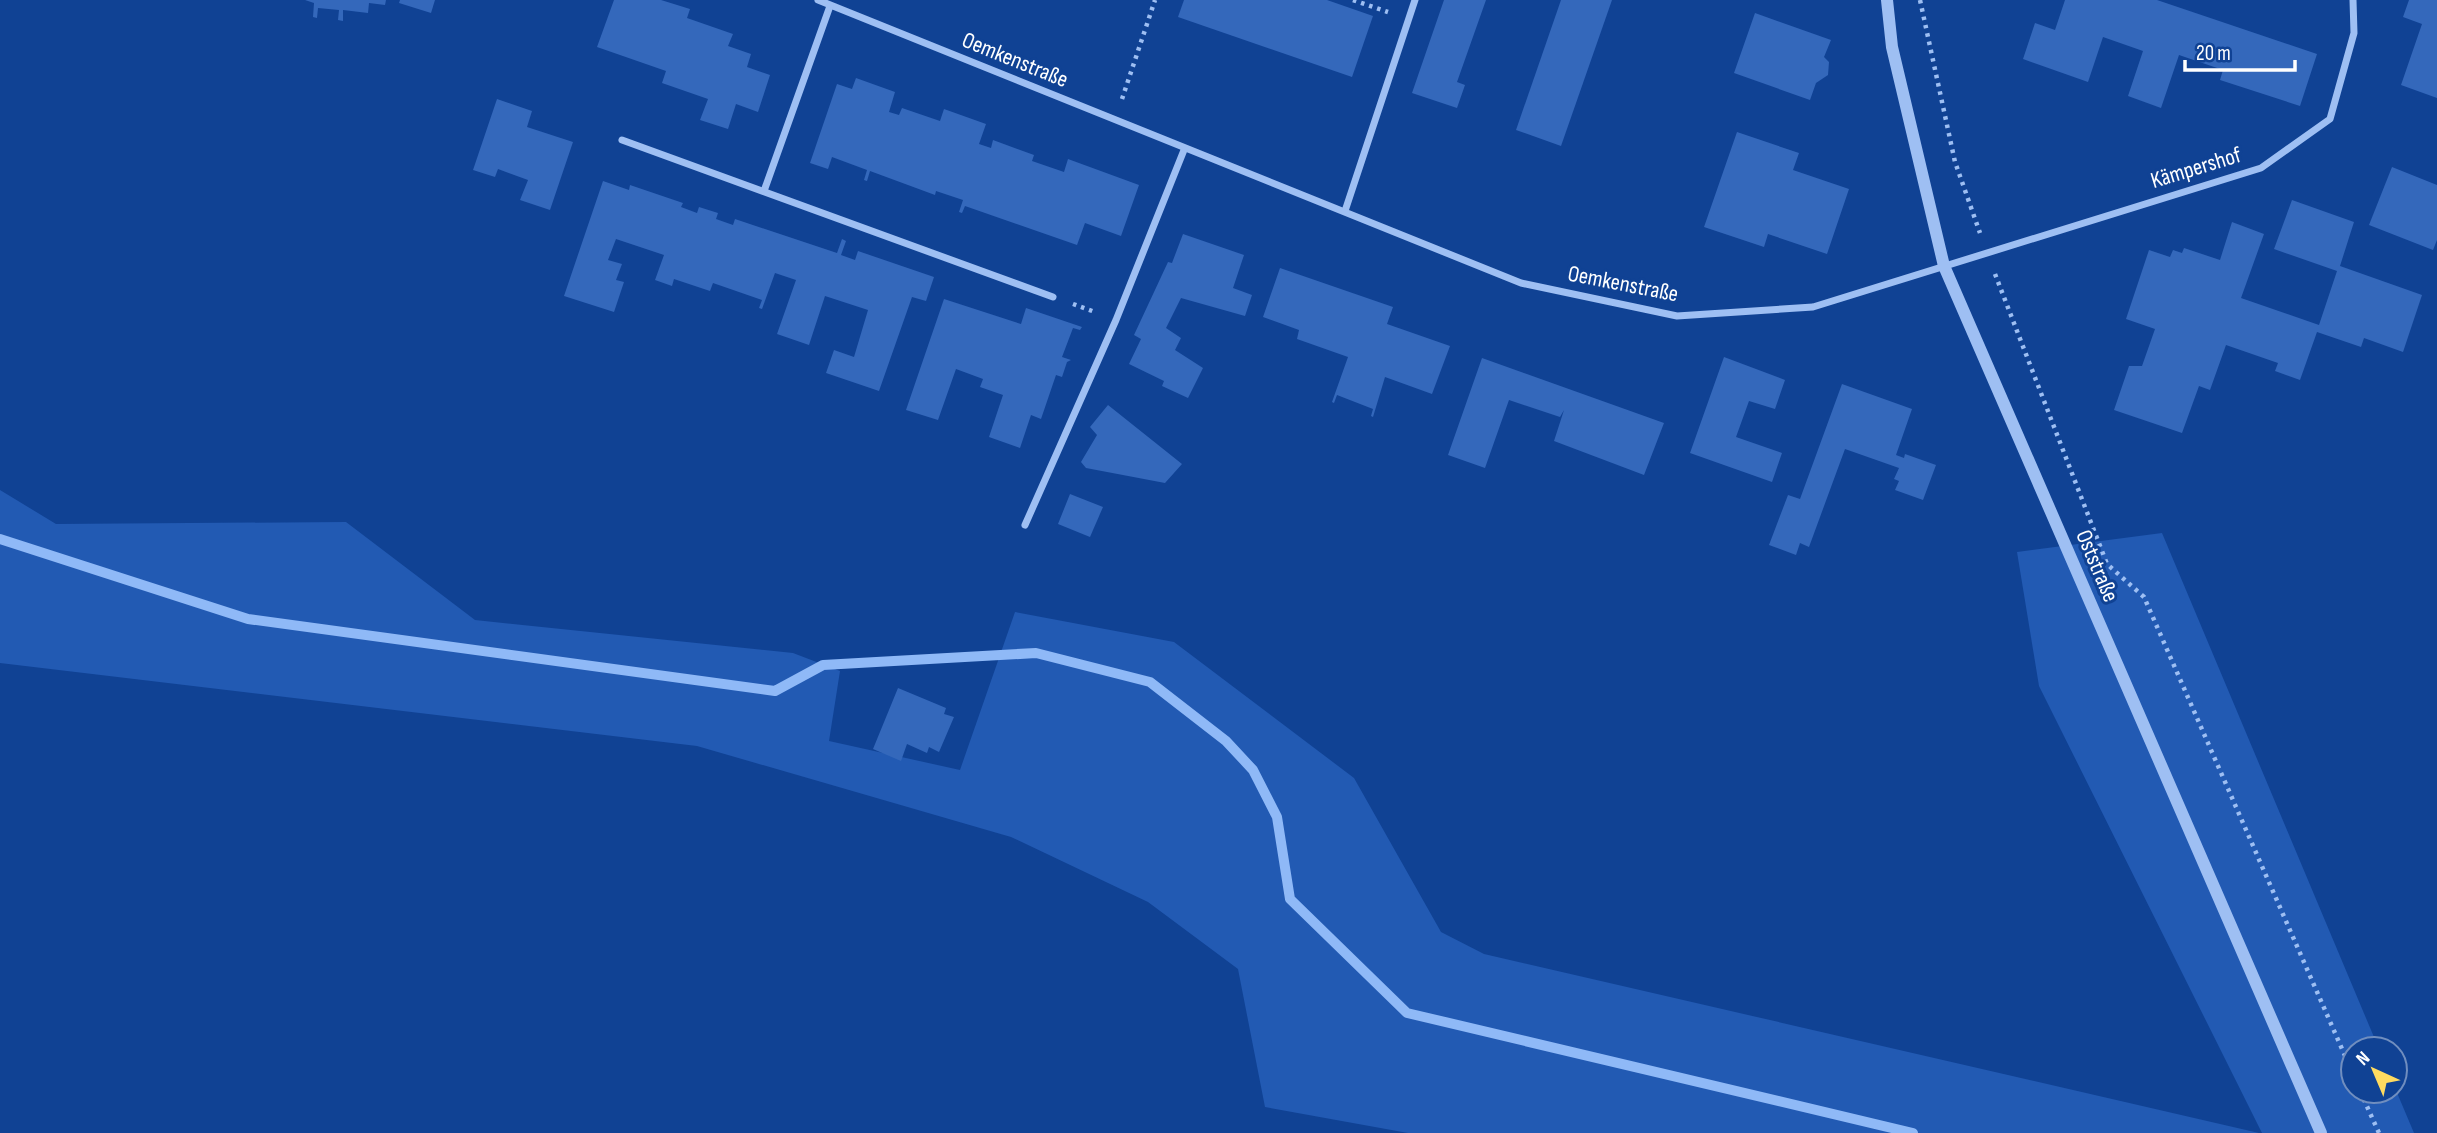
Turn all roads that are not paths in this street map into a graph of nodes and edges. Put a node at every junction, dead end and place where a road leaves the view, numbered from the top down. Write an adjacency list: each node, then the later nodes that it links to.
1 (818, 0): 5 (street, Oemkenstraße)
2 (1415, 0): 9 (street)
3 (1887, 0): 10 (street, Oststraße)
4 (2353, 0): 10 (street, Kämpershof)
5 (830, 6): 7 (street, Oemkenstraße); 8 (street)
6 (622, 140): 8 (street)
7 (1184, 150): 9 (street, Oemkenstraße); 12 (street)
8 (764, 191): 11 (street)
9 (1345, 211): 10 (street, Oemkenstraße)
10 (1944, 266): 13 (street, Oststraße)
11 (1053, 297)
12 (1026, 525)
13 (2321, 1133)

